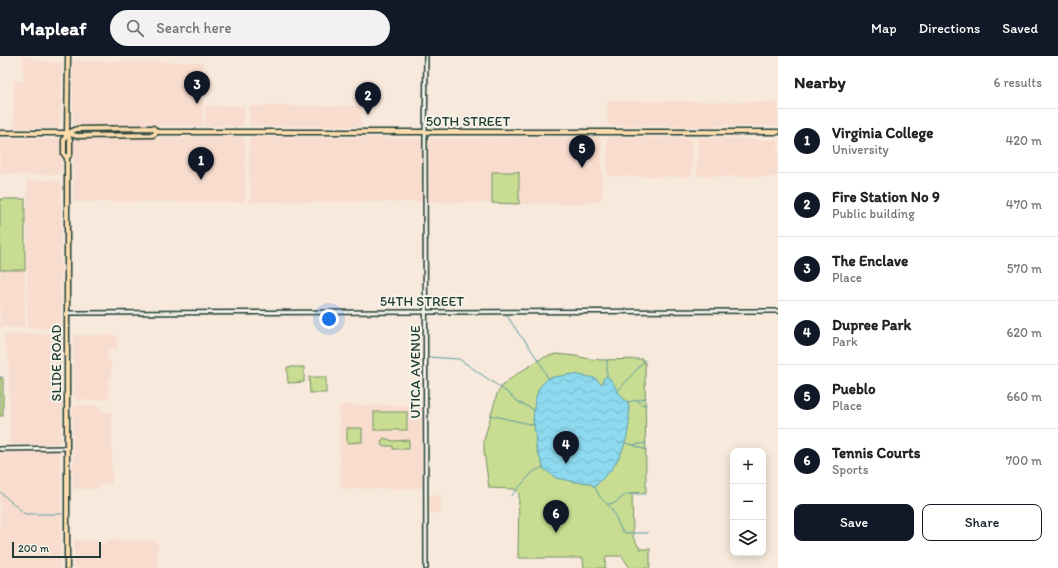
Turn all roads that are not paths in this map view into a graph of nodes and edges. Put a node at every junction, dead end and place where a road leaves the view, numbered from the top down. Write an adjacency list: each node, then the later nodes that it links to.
1 (68, 56): 7 (main road, SLIDE ROAD)
2 (426, 56): 4 (street, UTICA AVENUE)
3 (157, 132): 4 (main road, 50TH STREET); 7 (main road, 50TH STREET); 7 (main road, 50TH STREET)
4 (426, 132): 5 (main road, 50TH STREET); 9 (street, UTICA AVENUE)
5 (778, 132)
6 (0, 133): 7 (main road, 50TH STREET)
7 (67, 134): 10 (main road, SLIDE ROAD)
8 (778, 311): 9 (street, 54TH STREET)
9 (426, 312): 10 (street, 54TH STREET); 14 (street, UTICA AVENUE)
10 (67, 313): 11 (main road, SLIDE ROAD)
11 (67, 448): 12 (street); 13 (main road, SLIDE ROAD)
12 (0, 449)
13 (67, 568)
14 (426, 568)

